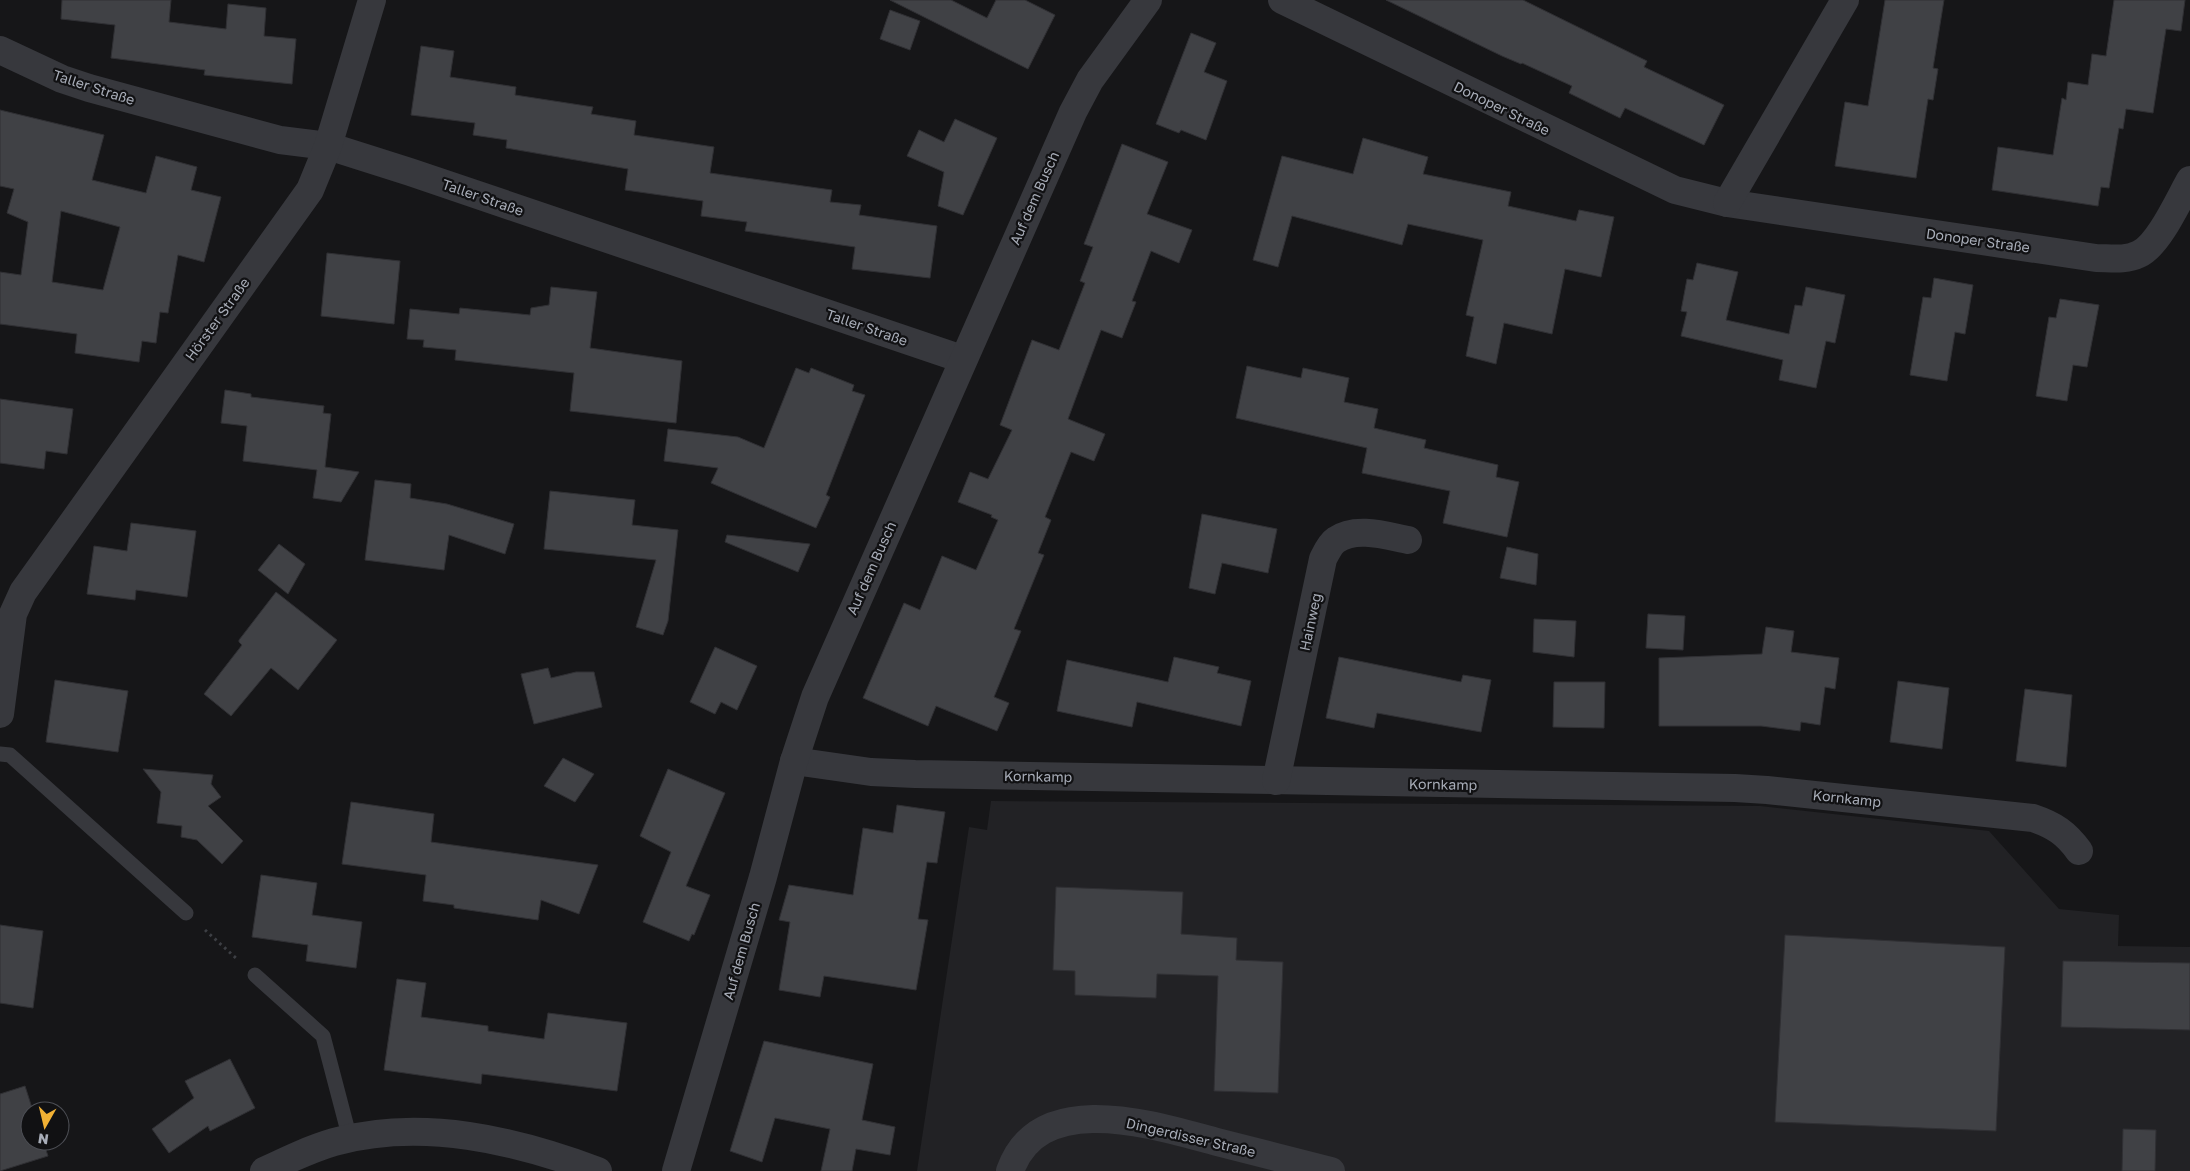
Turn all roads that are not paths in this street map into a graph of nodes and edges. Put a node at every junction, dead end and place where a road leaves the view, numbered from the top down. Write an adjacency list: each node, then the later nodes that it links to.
1 (372, 0): 6 (street, Hörster Straße)
2 (1148, 0): 9 (street, Auf dem Busch)
3 (1282, 0): 8 (street, Donoper Straße)
4 (1845, 0): 8 (street)
5 (0, 50): 6 (street, Taller Straße)
6 (328, 146): 9 (street, Taller Straße); 11 (street, Hörster Straße)
7 (2190, 180): 8 (street, Donoper Straße)
8 (1727, 203)
9 (962, 359): 14 (street, Auf dem Busch)
10 (1408, 540): 15 (street, Hainweg)
11 (6, 613): 12 (street, Hörster Straße)
12 (0, 714)
13 (0, 754): 17 (lane)
14 (794, 761): 15 (street, Kornkamp); 22 (street, Auf dem Busch)
15 (1276, 781): 16 (street, Kornkamp)
16 (2079, 851)
17 (186, 913)
18 (255, 975): 19 (lane)
19 (350, 1139): 20 (street); 21 (street)
20 (264, 1171)
21 (598, 1171)
22 (676, 1171)
23 (1010, 1171): 24 (street, Dingerdisser Straße)
24 (1331, 1171)

